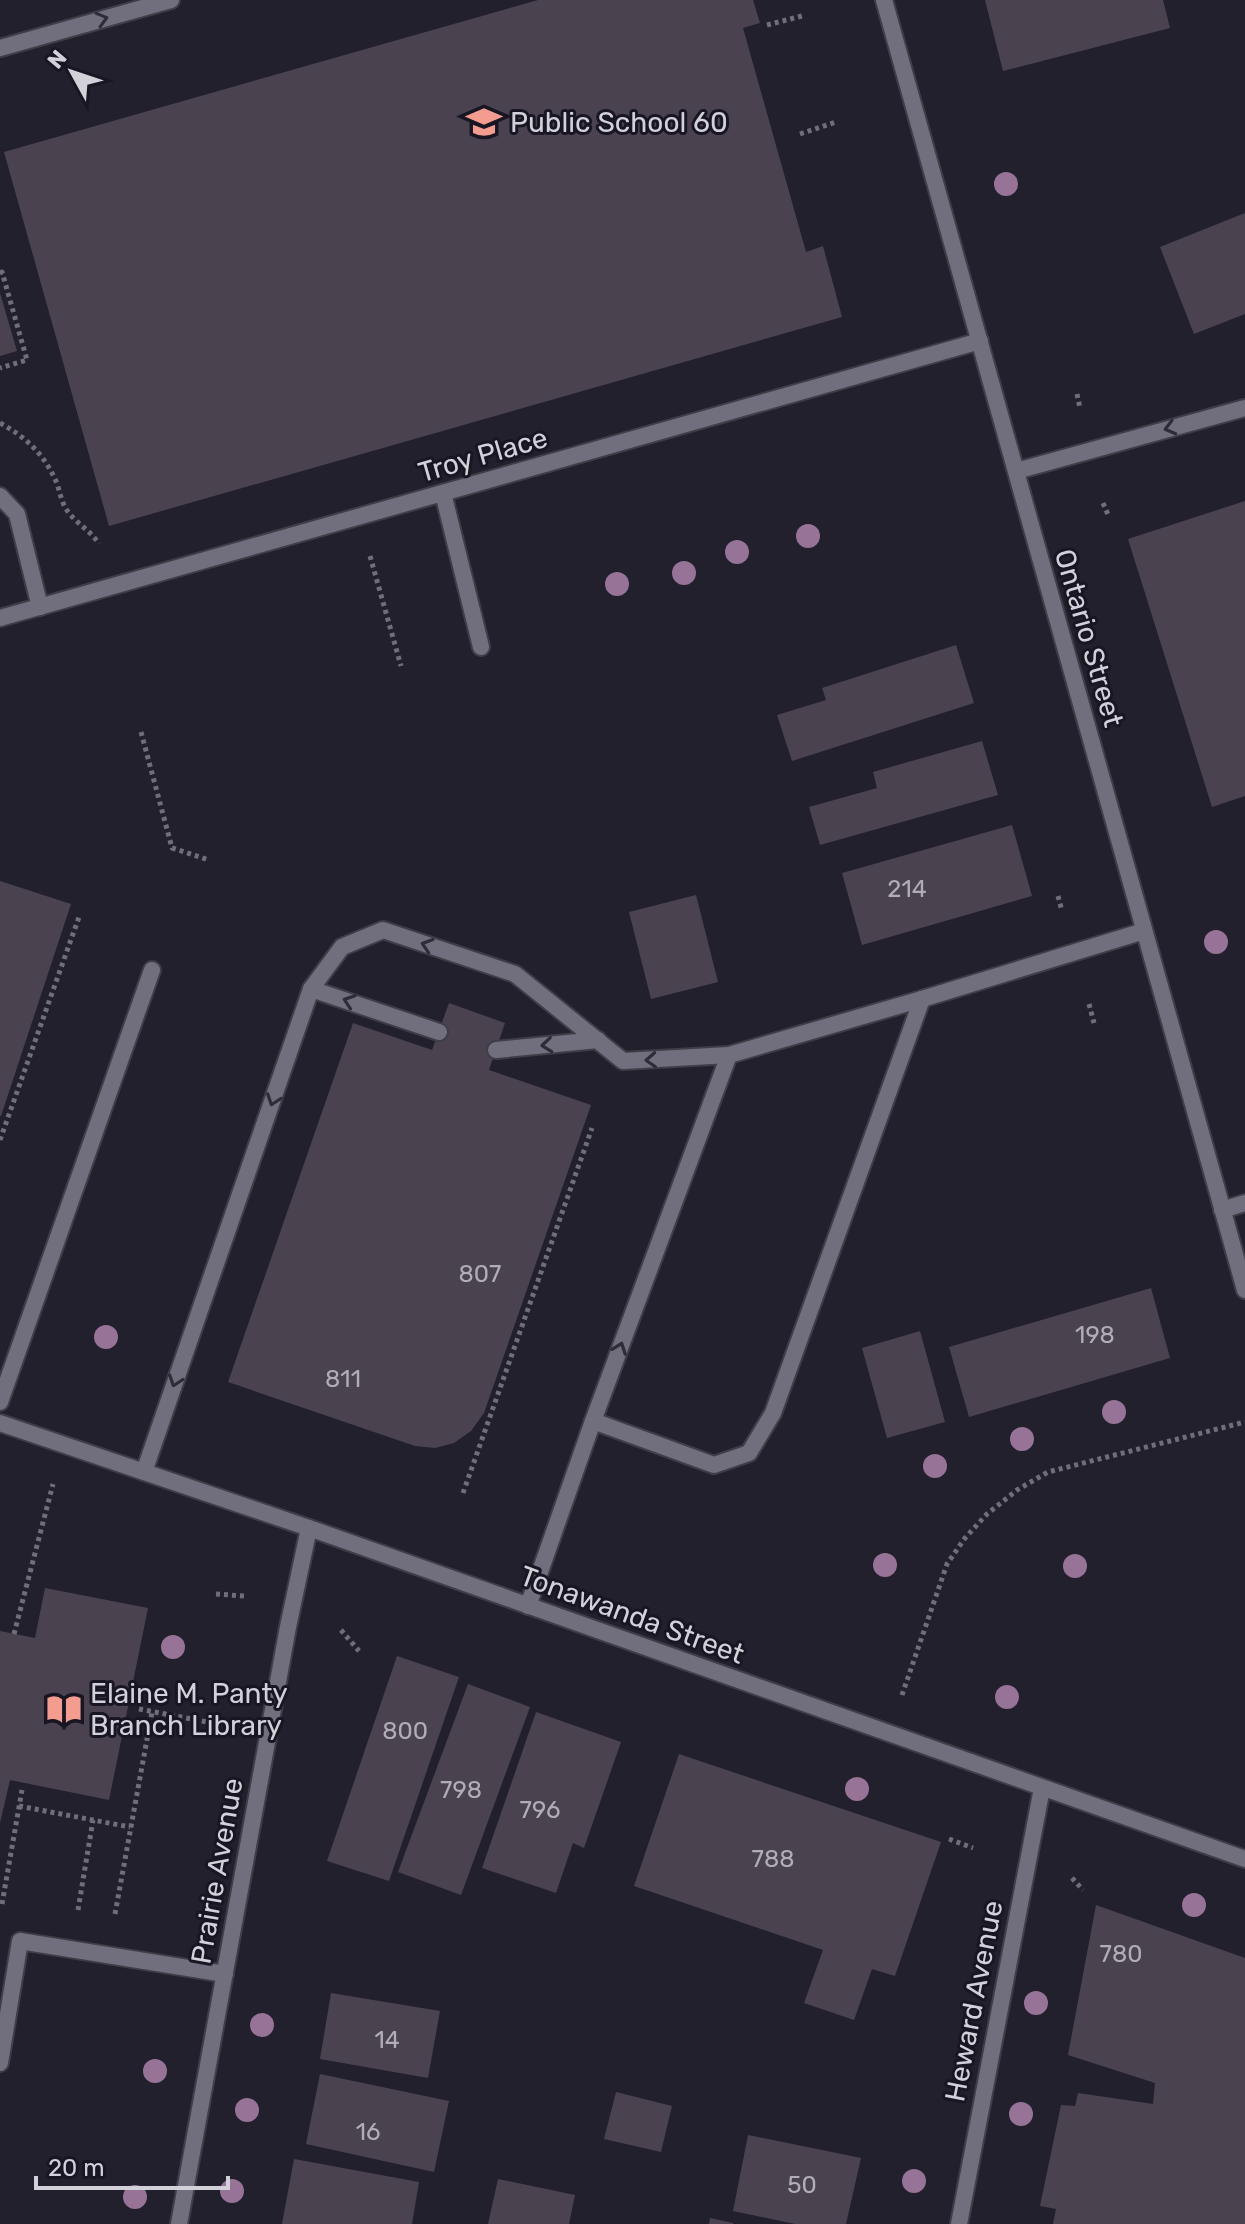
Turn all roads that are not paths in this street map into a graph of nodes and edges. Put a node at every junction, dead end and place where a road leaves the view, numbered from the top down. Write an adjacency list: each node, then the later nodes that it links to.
1 (171, 0): 3 (street, one-way to 1)
2 (884, 0): 4 (street, Ontario Street)
3 (0, 48)
4 (980, 341): 6 (street, Ontario Street); 7 (street, Troy Place)
5 (1245, 408): 6 (street, one-way to 6)
6 (1016, 471): 12 (street, Ontario Street)
7 (443, 493): 9 (street, Troy Place); 11 (street)
8 (0, 496): 9 (street)
9 (40, 607): 10 (street, Troy Place)
10 (0, 618)
11 (481, 647)
12 (1144, 931): 15 (street); 21 (street, Ontario Street)
13 (152, 970): 23 (street)
14 (311, 989): 16 (street, one-way to 14); 17 (street, one-way to 14); 26 (street, one-way to 26)
15 (922, 999): 19 (street); 24 (street)
16 (439, 1032)
17 (598, 1040): 18 (street, one-way to 18); 19 (street, one-way to 17)
18 (496, 1050)
19 (729, 1055): 24 (street, one-way to 19)
20 (1245, 1203): 21 (street)
21 (1222, 1210): 22 (street, Ontario Street)
22 (1245, 1290)
23 (0, 1402)
24 (593, 1421): 28 (street)
25 (0, 1423): 26 (street, Tonawanda Street)
26 (144, 1472): 27 (street, Tonawanda Street)
27 (309, 1528): 28 (street, Tonawanda Street); 31 (street, Prairie Avenue)
28 (528, 1606): 29 (street, Tonawanda Street)
29 (1042, 1788): 30 (street, Tonawanda Street); 34 (street, Heward Avenue)
30 (1245, 1859)
31 (225, 1974): 32 (street); 33 (street, Prairie Avenue)
32 (0, 2063)
33 (179, 2224)
34 (959, 2224)

